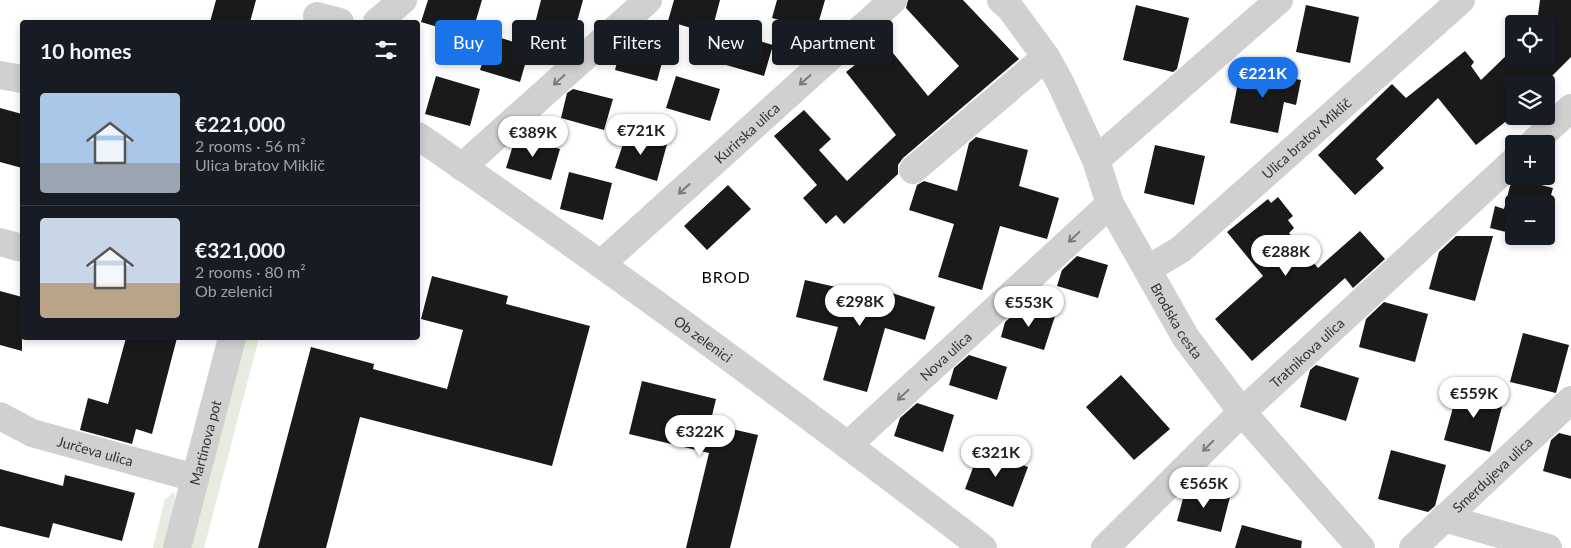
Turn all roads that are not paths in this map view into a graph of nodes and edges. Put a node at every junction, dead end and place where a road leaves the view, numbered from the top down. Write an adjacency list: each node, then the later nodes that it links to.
1 (403, 0): 7 (street)
2 (648, 0): 15 (street, one-way to 15)
3 (893, 0): 21 (street, Kurirska ulica, one-way to 21)
4 (1279, 0): 14 (street)
5 (1461, 0): 22 (street, Ulica bratov Miklič)
6 (1010, 3): 8 (street, Brodska cesta)
7 (379, 20)
8 (1046, 57): 14 (street, Brodska cesta); 17 (street)
9 (0, 75): 10 (street)
10 (20, 80)
11 (1571, 108): 12 (street)
12 (1542, 135)
13 (420, 137): 15 (street, Ob zelenici)
14 (1096, 160): 18 (street, Brodska cesta)
15 (462, 167): 21 (street, Ob zelenici)
16 (1505, 169): 24 (street, Tratnikova ulica)
17 (913, 170)
18 (1110, 204): 22 (street, Brodska cesta); 27 (street, Nova ulica, one-way to 27)
19 (0, 242): 20 (street)
20 (20, 247)
21 (601, 264): 27 (street, Ob zelenici)
22 (1148, 269): 24 (street, Brodska cesta)
23 (231, 340): 28 (street, Martinova pot)
24 (1242, 412): 30 (street, Brodska cesta); 33 (street, Tratnikova ulica, one-way to 33)
25 (1565, 413): 29 (street, Smerdujeva ulica)
26 (0, 416): 28 (street, Jurčeva ulica)
27 (848, 445): 32 (street, Ob zelenici)
28 (195, 478): 31 (street, Martinova pot)
29 (1444, 518): 34 (street, Smerdujeva ulica); 35 (street)
30 (1358, 547)
31 (177, 548)
32 (983, 548)
33 (1105, 548)
34 (1413, 548)
35 (1548, 548)

